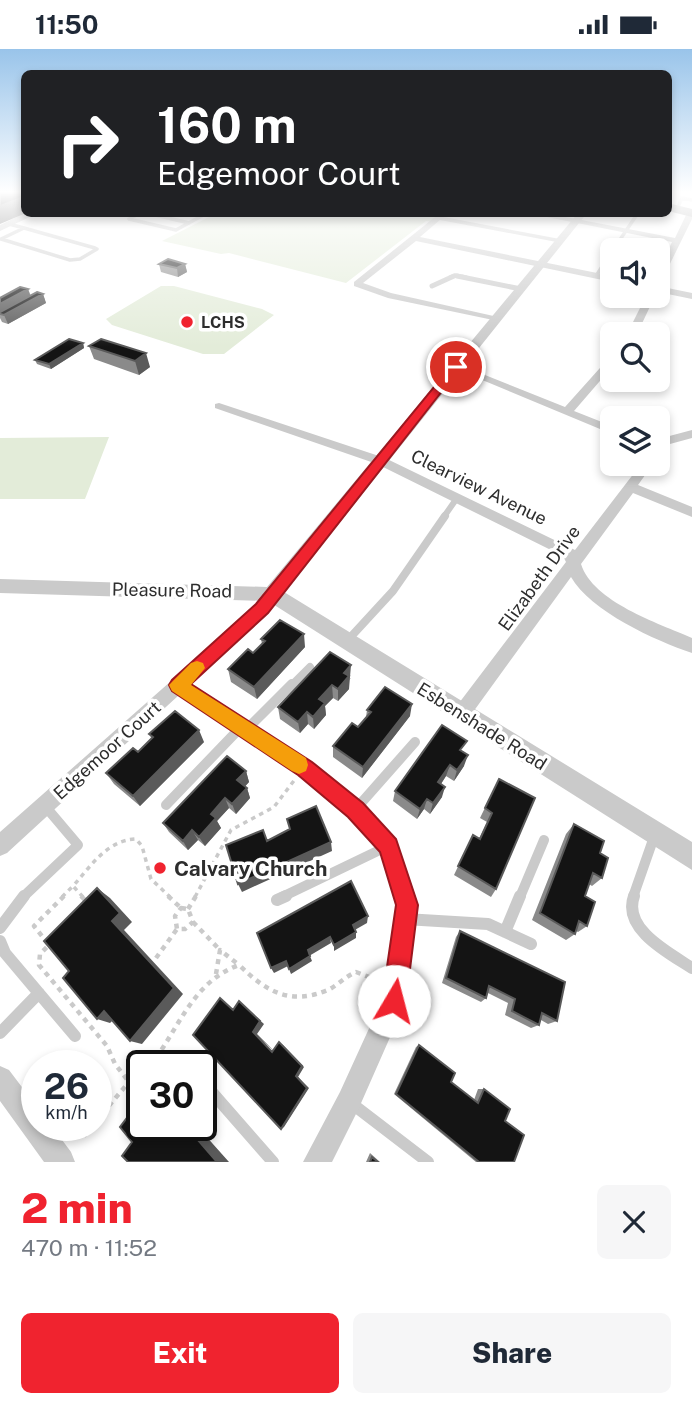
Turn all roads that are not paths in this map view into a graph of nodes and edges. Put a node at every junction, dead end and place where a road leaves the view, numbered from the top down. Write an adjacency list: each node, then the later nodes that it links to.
1 (14, 243): 2 (lane)
2 (80, 243)
3 (409, 243): 14 (street)
4 (439, 243): 6 (street)
5 (559, 243): 6 (street)
6 (541, 264): 8 (street); 11 (street)
7 (600, 270): 8 (lane)
8 (596, 276): 9 (street)
9 (600, 277)
10 (432, 286): 11 (lane)
11 (521, 289): 14 (street)
12 (670, 291): 13 (street)
13 (692, 296)
14 (495, 319): 15 (street)
15 (456, 367): 18 (street); 22 (street)
16 (600, 375): 18 (street)
17 (219, 406): 22 (street, Clearview Avenue)
18 (568, 412): 19 (street)
19 (600, 425)
20 (692, 433): 21 (street)
21 (670, 440)
22 (380, 461): 25 (street, Clearview Avenue); 29 (street)
23 (639, 476): 24 (street, Elizabeth Drive)
24 (631, 487): 26 (street); 27 (street, Elizabeth Drive)
25 (457, 498): 27 (street, Clearview Avenue); 30 (lane)
26 (692, 512)
27 (573, 563): 31 (street, Clearview Avenue); 34 (street, Elizabeth Drive)
28 (0, 586): 29 (street, Pleasure Road)
29 (272, 594): 30 (street, Esbenshade Road); 33 (street, Edgemoor Court)
30 (347, 641): 34 (street, Esbenshade Road)
31 (692, 646)
32 (310, 667): 35 (lane)
33 (178, 685): 35 (street); 38 (street, Edgemoor Court)
34 (462, 713): 40 (street, Esbenshade Road)
35 (243, 728): 37 (lane); 39 (street)
36 (415, 742): 39 (lane)
37 (166, 805)
38 (44, 806): 42 (street, Edgemoor Court); 47 (lane)
39 (355, 810): 43 (street)
40 (655, 834): 44 (street, Esbenshade Road); 51 (lane)
41 (544, 840): 48 (lane)
42 (0, 846)
43 (389, 846): 45 (lane); 46 (street)
44 (692, 857)
45 (276, 900)
46 (405, 919): 48 (lane); 57 (street)
47 (0, 928)
48 (505, 932): 50 (lane)
49 (0, 941): 52 (lane)
50 (531, 944)
51 (692, 968)
52 (39, 993): 53 (lane); 54 (lane)
53 (0, 1033)
54 (75, 1036)
55 (2, 1087): 58 (street)
56 (217, 1098): 59 (lane)
57 (349, 1101): 60 (street); 61 (lane)
58 (61, 1162)
59 (273, 1162)
60 (317, 1162)
61 (428, 1162)

